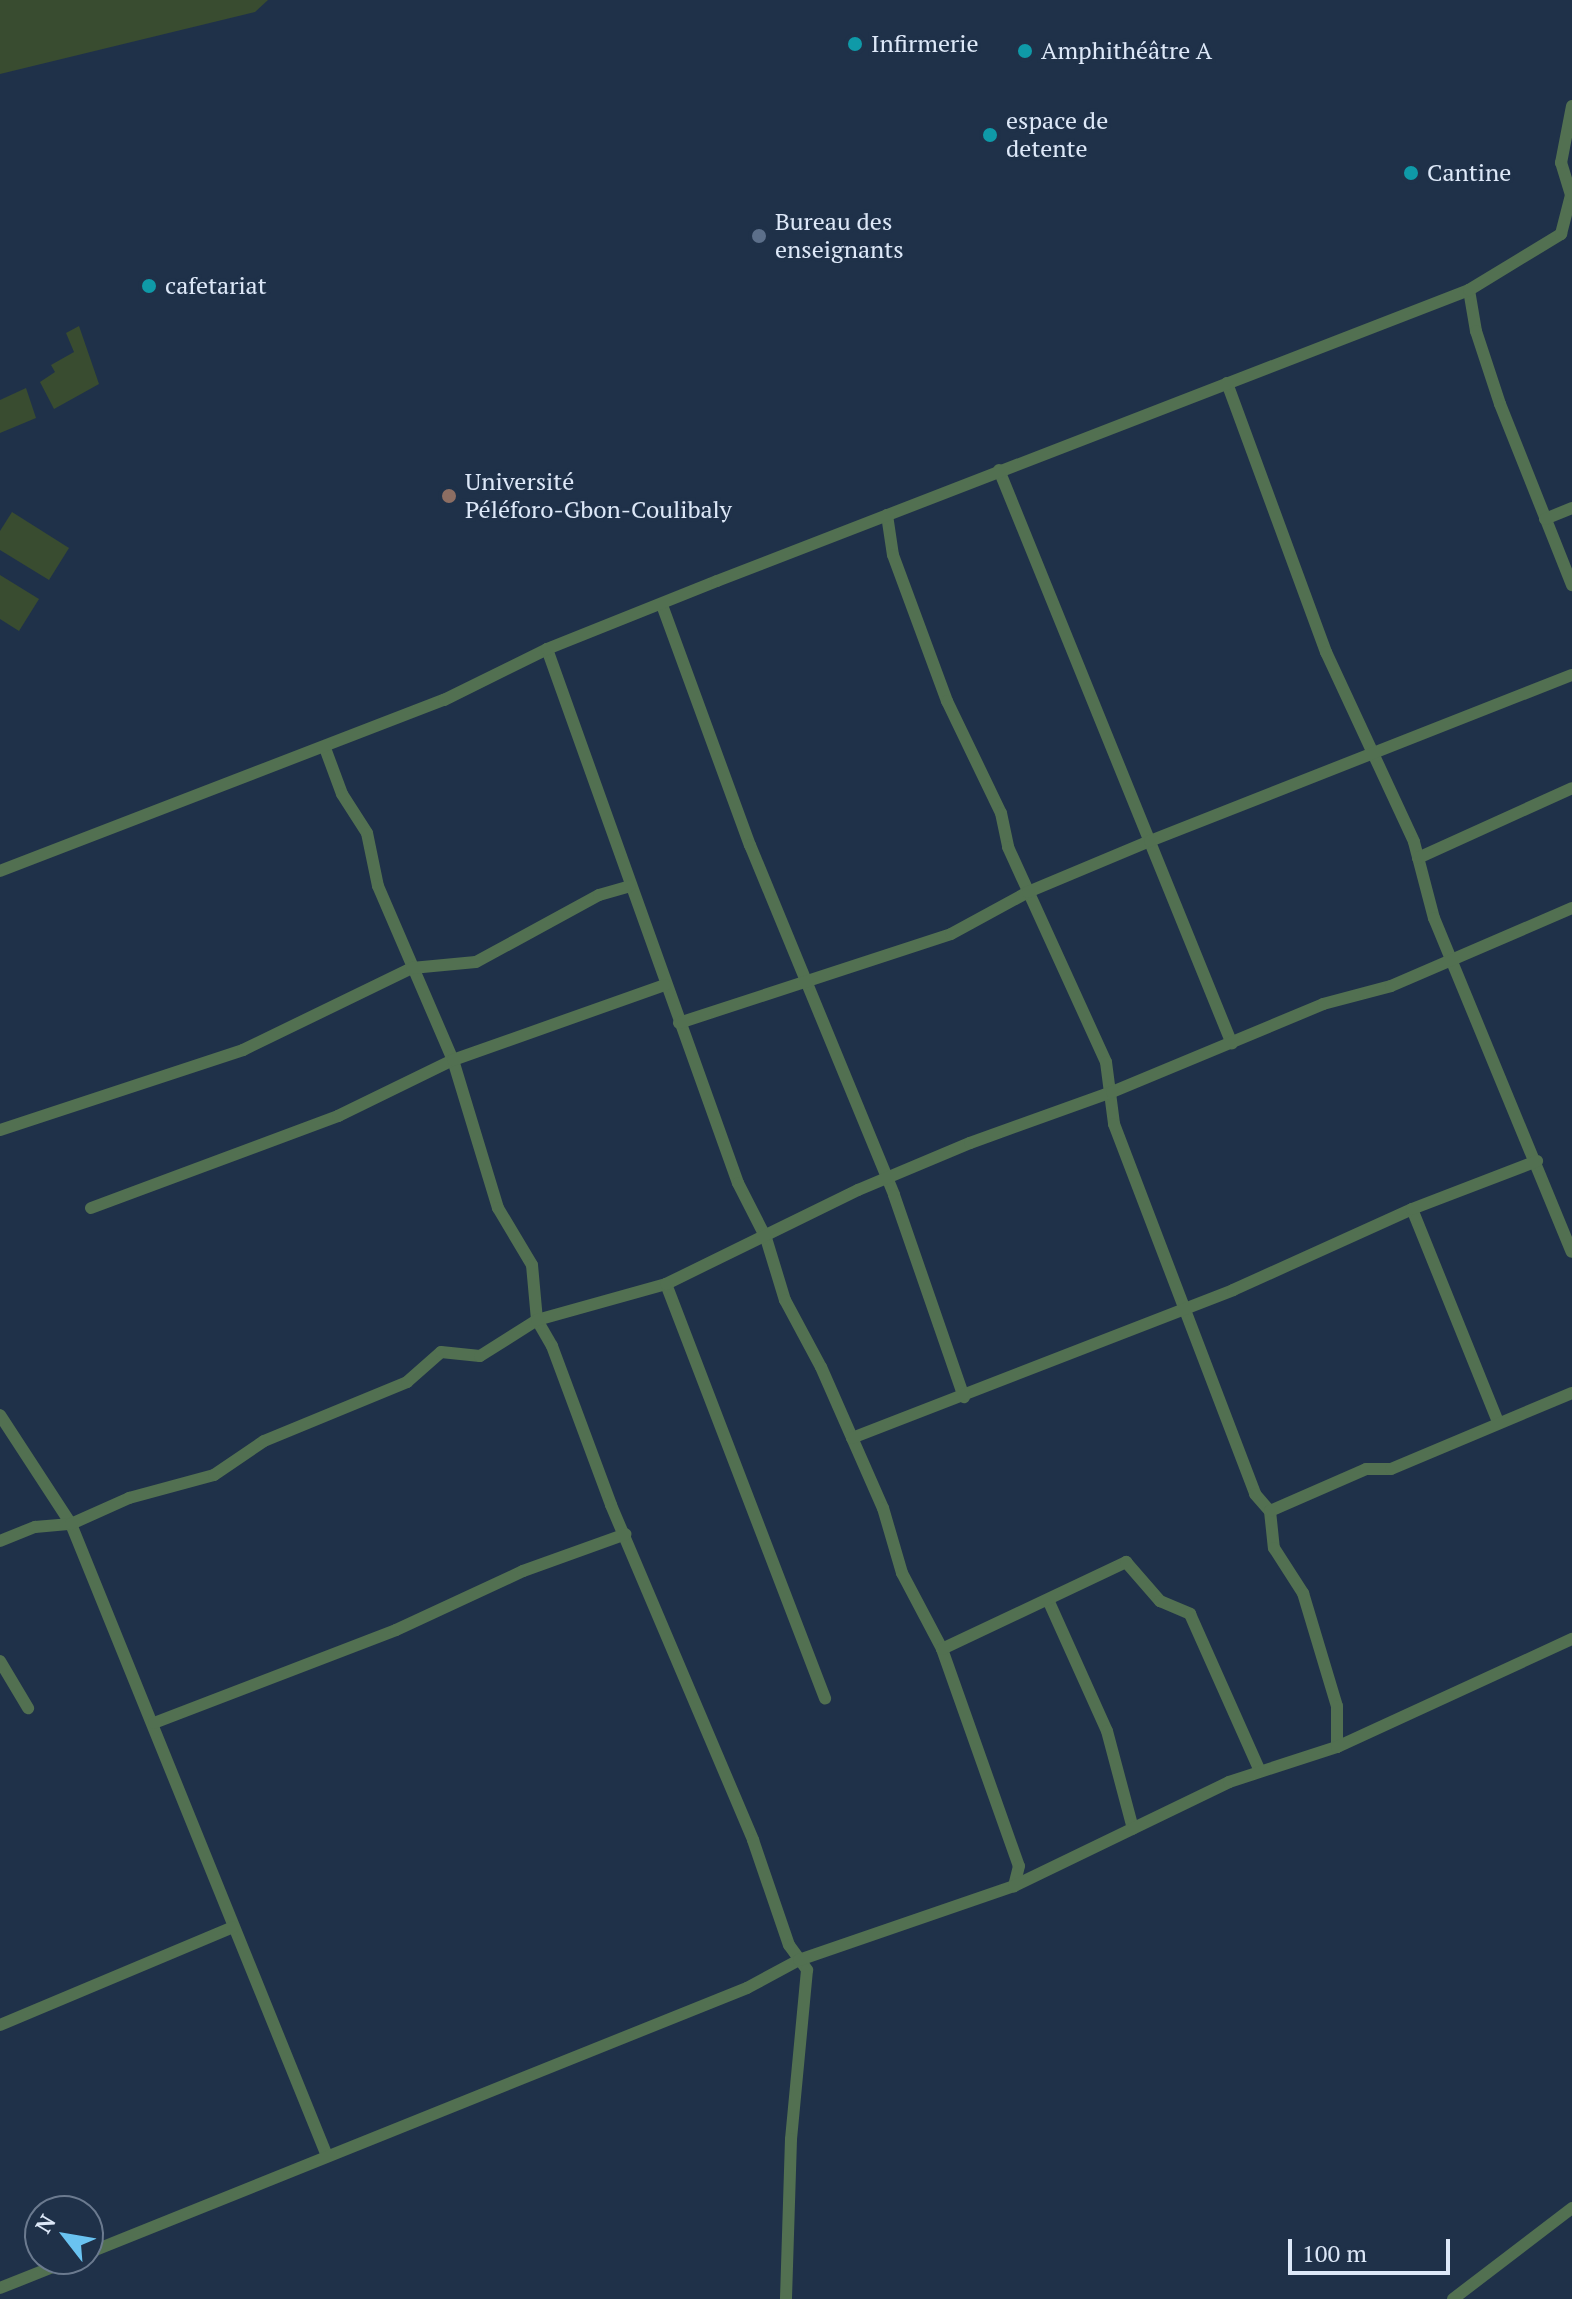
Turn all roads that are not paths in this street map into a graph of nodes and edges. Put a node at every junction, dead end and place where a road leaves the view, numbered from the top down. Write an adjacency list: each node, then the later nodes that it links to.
1 (1572, 106): 2 (street)
2 (1570, 226): 3 (street)
3 (1469, 290): 4 (street); 8 (street)
4 (1227, 383): 5 (street); 14 (street)
5 (999, 470): 7 (street); 16 (street)
6 (1572, 508): 8 (street)
7 (887, 515): 10 (street); 20 (street)
8 (1545, 519): 9 (street)
9 (1572, 585)
10 (662, 605): 11 (street); 24 (street)
11 (547, 649): 13 (street); 19 (street)
12 (1572, 675): 14 (street)
13 (325, 748): 18 (street); 23 (street)
14 (1372, 751): 16 (street); 17 (street)
15 (1572, 788): 17 (street)
16 (1150, 841): 20 (street); 27 (street)
17 (1418, 858): 22 (street)
18 (0, 871)
19 (630, 886): 23 (street); 25 (street)
20 (1028, 892): 24 (street); 29 (street)
21 (1572, 908): 22 (street)
22 (1453, 957): 27 (street); 31 (street)
23 (412, 968): 28 (street); 30 (street)
24 (805, 982): 26 (street); 32 (street)
25 (665, 985): 26 (street); 28 (street)
26 (679, 1023): 35 (street)
27 (1232, 1044): 29 (street)
28 (453, 1060): 33 (street); 39 (street)
29 (1112, 1092): 32 (street); 38 (street)
30 (0, 1130)
31 (1537, 1161): 34 (street); 36 (street)
32 (884, 1178): 35 (street); 41 (street)
33 (91, 1208)
34 (1412, 1209): 38 (street); 43 (street)
35 (766, 1238): 37 (street); 44 (street)
36 (1572, 1252)
37 (666, 1284): 39 (street); 53 (street)
38 (1184, 1307): 41 (street); 45 (street)
39 (537, 1320): 46 (street); 47 (street)
40 (1572, 1393): 43 (street)
41 (964, 1397): 44 (street)
42 (0, 1415): 46 (street)
43 (1498, 1422): 45 (street)
44 (852, 1438): 51 (street)
45 (1270, 1511): 56 (street)
46 (71, 1524): 48 (street); 55 (street)
47 (626, 1534): 55 (street); 61 (street)
48 (0, 1541)
49 (1049, 1602): 51 (street); 57 (street); 58 (street)
50 (1572, 1639): 56 (street)
51 (942, 1649): 59 (street)
52 (0, 1661): 54 (street)
53 (825, 1699)
54 (28, 1708)
55 (154, 1723): 60 (street)
56 (1337, 1747): 57 (street)
57 (1260, 1771): 58 (street)
58 (1133, 1829): 59 (street)
59 (1014, 1886): 61 (street)
60 (233, 1927): 62 (street); 63 (street)
61 (799, 1960): 63 (street); 68 (street)
62 (0, 2025)
63 (327, 2156): 65 (street)
64 (1572, 2208): 69 (street)
65 (104, 2247)
66 (33, 2275): 67 (street)
67 (0, 2288)
68 (786, 2299)
69 (1453, 2299)

